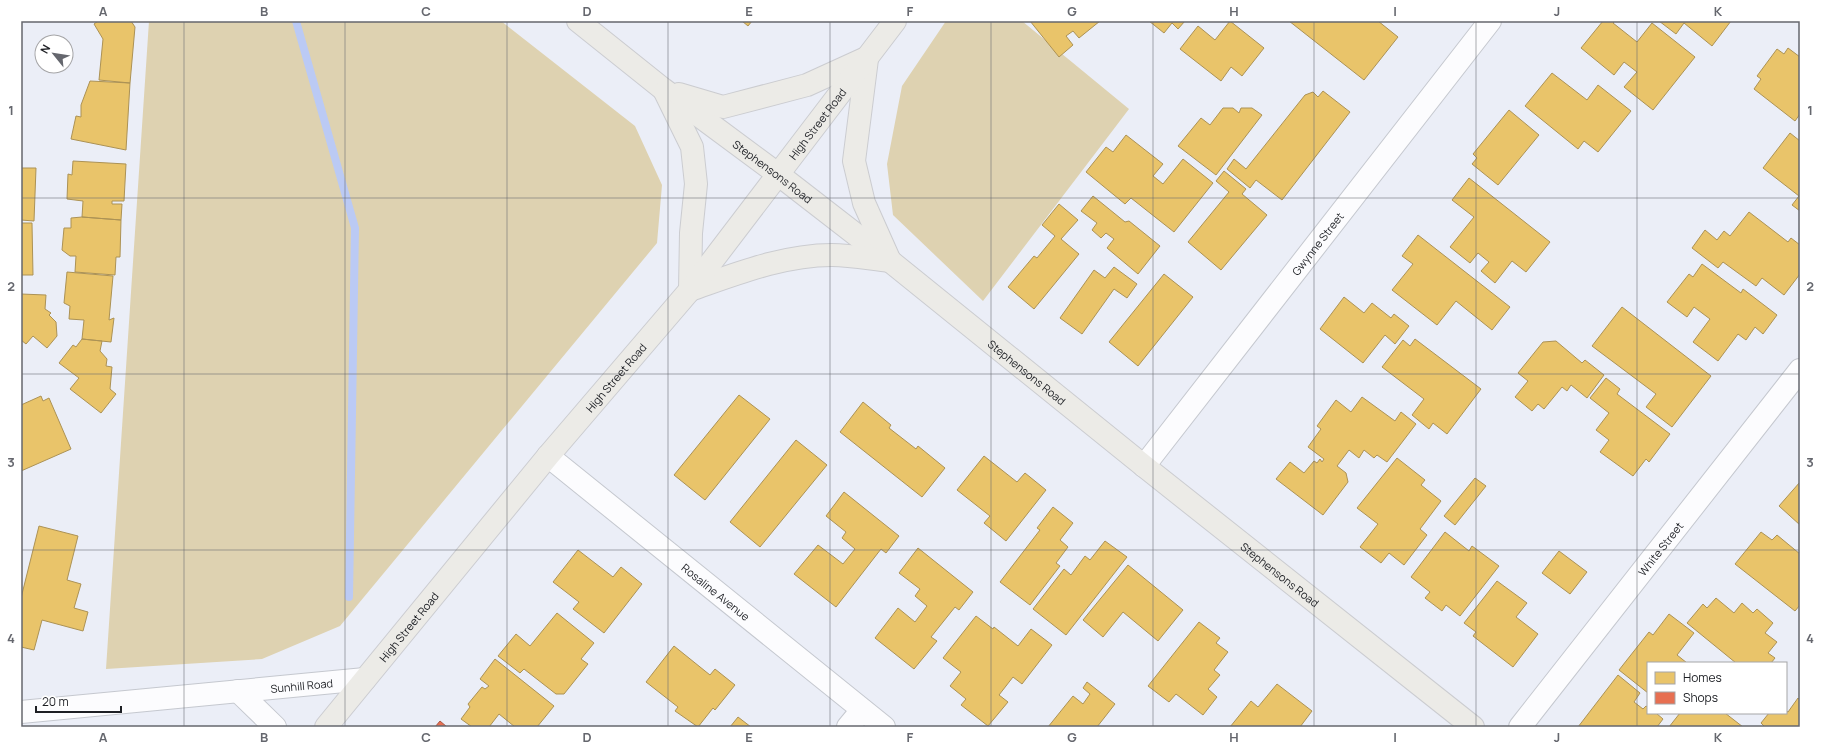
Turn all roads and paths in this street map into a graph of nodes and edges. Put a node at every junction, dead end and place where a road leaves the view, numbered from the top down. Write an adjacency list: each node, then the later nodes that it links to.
1 (578, 21): 5 (main road, Stephensons Road)
2 (895, 21): 4 (main road, High Street Road)
3 (1490, 21): 11 (street, Gwynne Street)
4 (867, 58): 5 (main road); 6 (main road, High Street Road); 7 (main road)
5 (663, 89): 6 (main road, Stephensons Road); 8 (main road)
6 (779, 175): 7 (main road, Stephensons Road); 8 (main road, High Street Road)
7 (890, 261): 8 (main road); 11 (main road, Stephensons Road)
8 (690, 290): 10 (main road, High Street Road)
9 (1800, 370): 21 (street, White Street)
10 (548, 456): 12 (main road, High Street Road); 14 (street, Rosaline Avenue)
11 (1144, 466): 20 (main road, Stephensons Road)
12 (365, 680): 13 (street, Sunhill Road); 17 (main road, High Street Road)
13 (238, 691): 15 (street, Sunhill Road); 16 (street)
14 (862, 710): 18 (street); 19 (street, Rosaline Avenue)
15 (21, 712)
16 (275, 727)
17 (326, 727)
18 (848, 727)
19 (884, 727)
20 (1473, 727)
21 (1520, 727)

